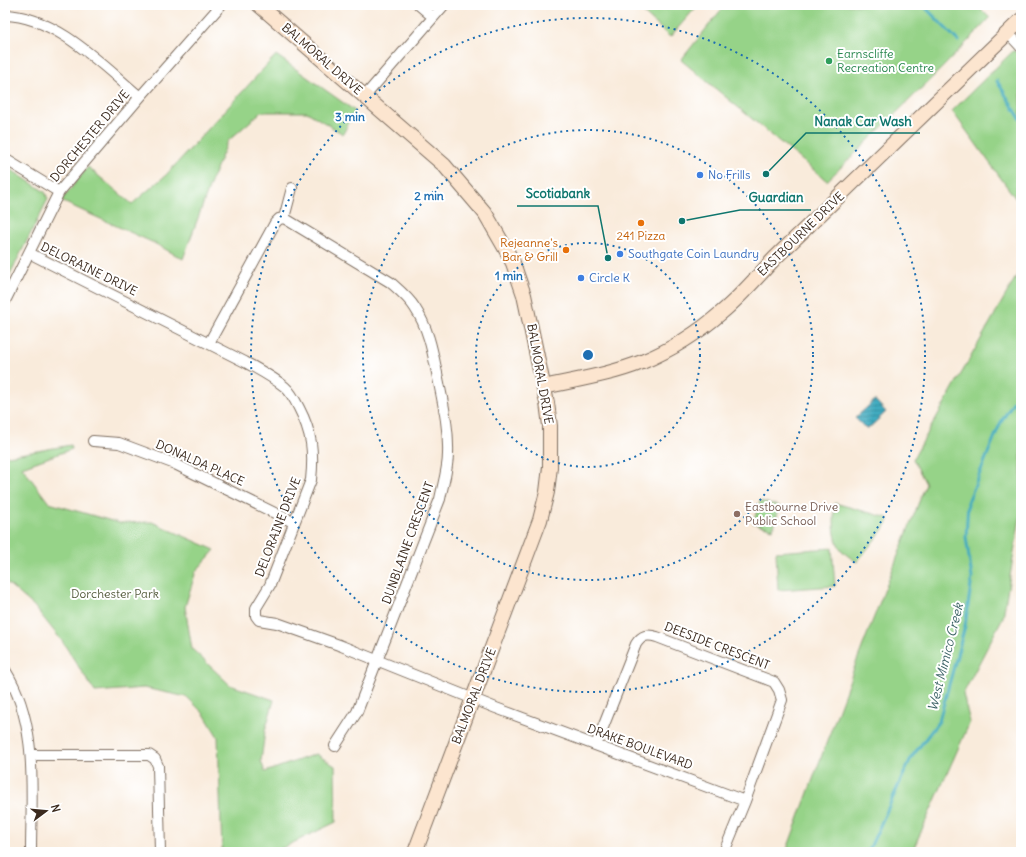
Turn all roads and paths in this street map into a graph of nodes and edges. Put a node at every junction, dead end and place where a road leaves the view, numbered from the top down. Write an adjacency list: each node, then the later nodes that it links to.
1 (221, 5): 11 (street, DORCHESTER DRIVE)
2 (259, 5): 10 (street, BALMORAL DRIVE)
3 (419, 5): 6 (street)
4 (444, 5): 6 (street)
5 (5, 15): 11 (street)
6 (433, 17): 10 (street)
7 (1021, 20): 8 (street, EASTBOURNE DRIVE)
8 (1008, 33): 9 (street); 19 (street, EASTBOURNE DRIVE)
9 (1021, 47)
10 (366, 96): 19 (street, BALMORAL DRIVE)
11 (140, 97): 14 (street, DORCHESTER DRIVE)
12 (5, 158): 14 (street)
13 (292, 188): 15 (street)
14 (59, 192): 16 (street, DORCHESTER DRIVE)
15 (284, 218): 18 (street); 22 (street, DUNBLAINE CRESCENT)
16 (29, 253): 17 (street, DORCHESTER DRIVE); 18 (street, DELORAINE DRIVE)
17 (5, 301)
18 (209, 343): 21 (street, DELORAINE DRIVE)
19 (544, 387): 24 (street, BALMORAL DRIVE)
20 (93, 441): 21 (street, DONALDA PLACE)
21 (293, 522): 22 (street, DELORAINE DRIVE)
22 (377, 660): 24 (street, DELORAINE DRIVE); 26 (street, DUNBLAINE CRESCENT)
23 (5, 670): 27 (street)
24 (473, 699): 25 (street, DRAKE BOULEVARD); 31 (street, BALMORAL DRIVE)
25 (596, 745): 28 (street, DRAKE BOULEVARD); 28 (street, DEESIDE CRESCENT)
26 (336, 746)
27 (31, 755): 29 (street); 30 (street)
28 (745, 801): 32 (street)
29 (31, 852)
30 (160, 852)
31 (415, 852)
32 (724, 852)

